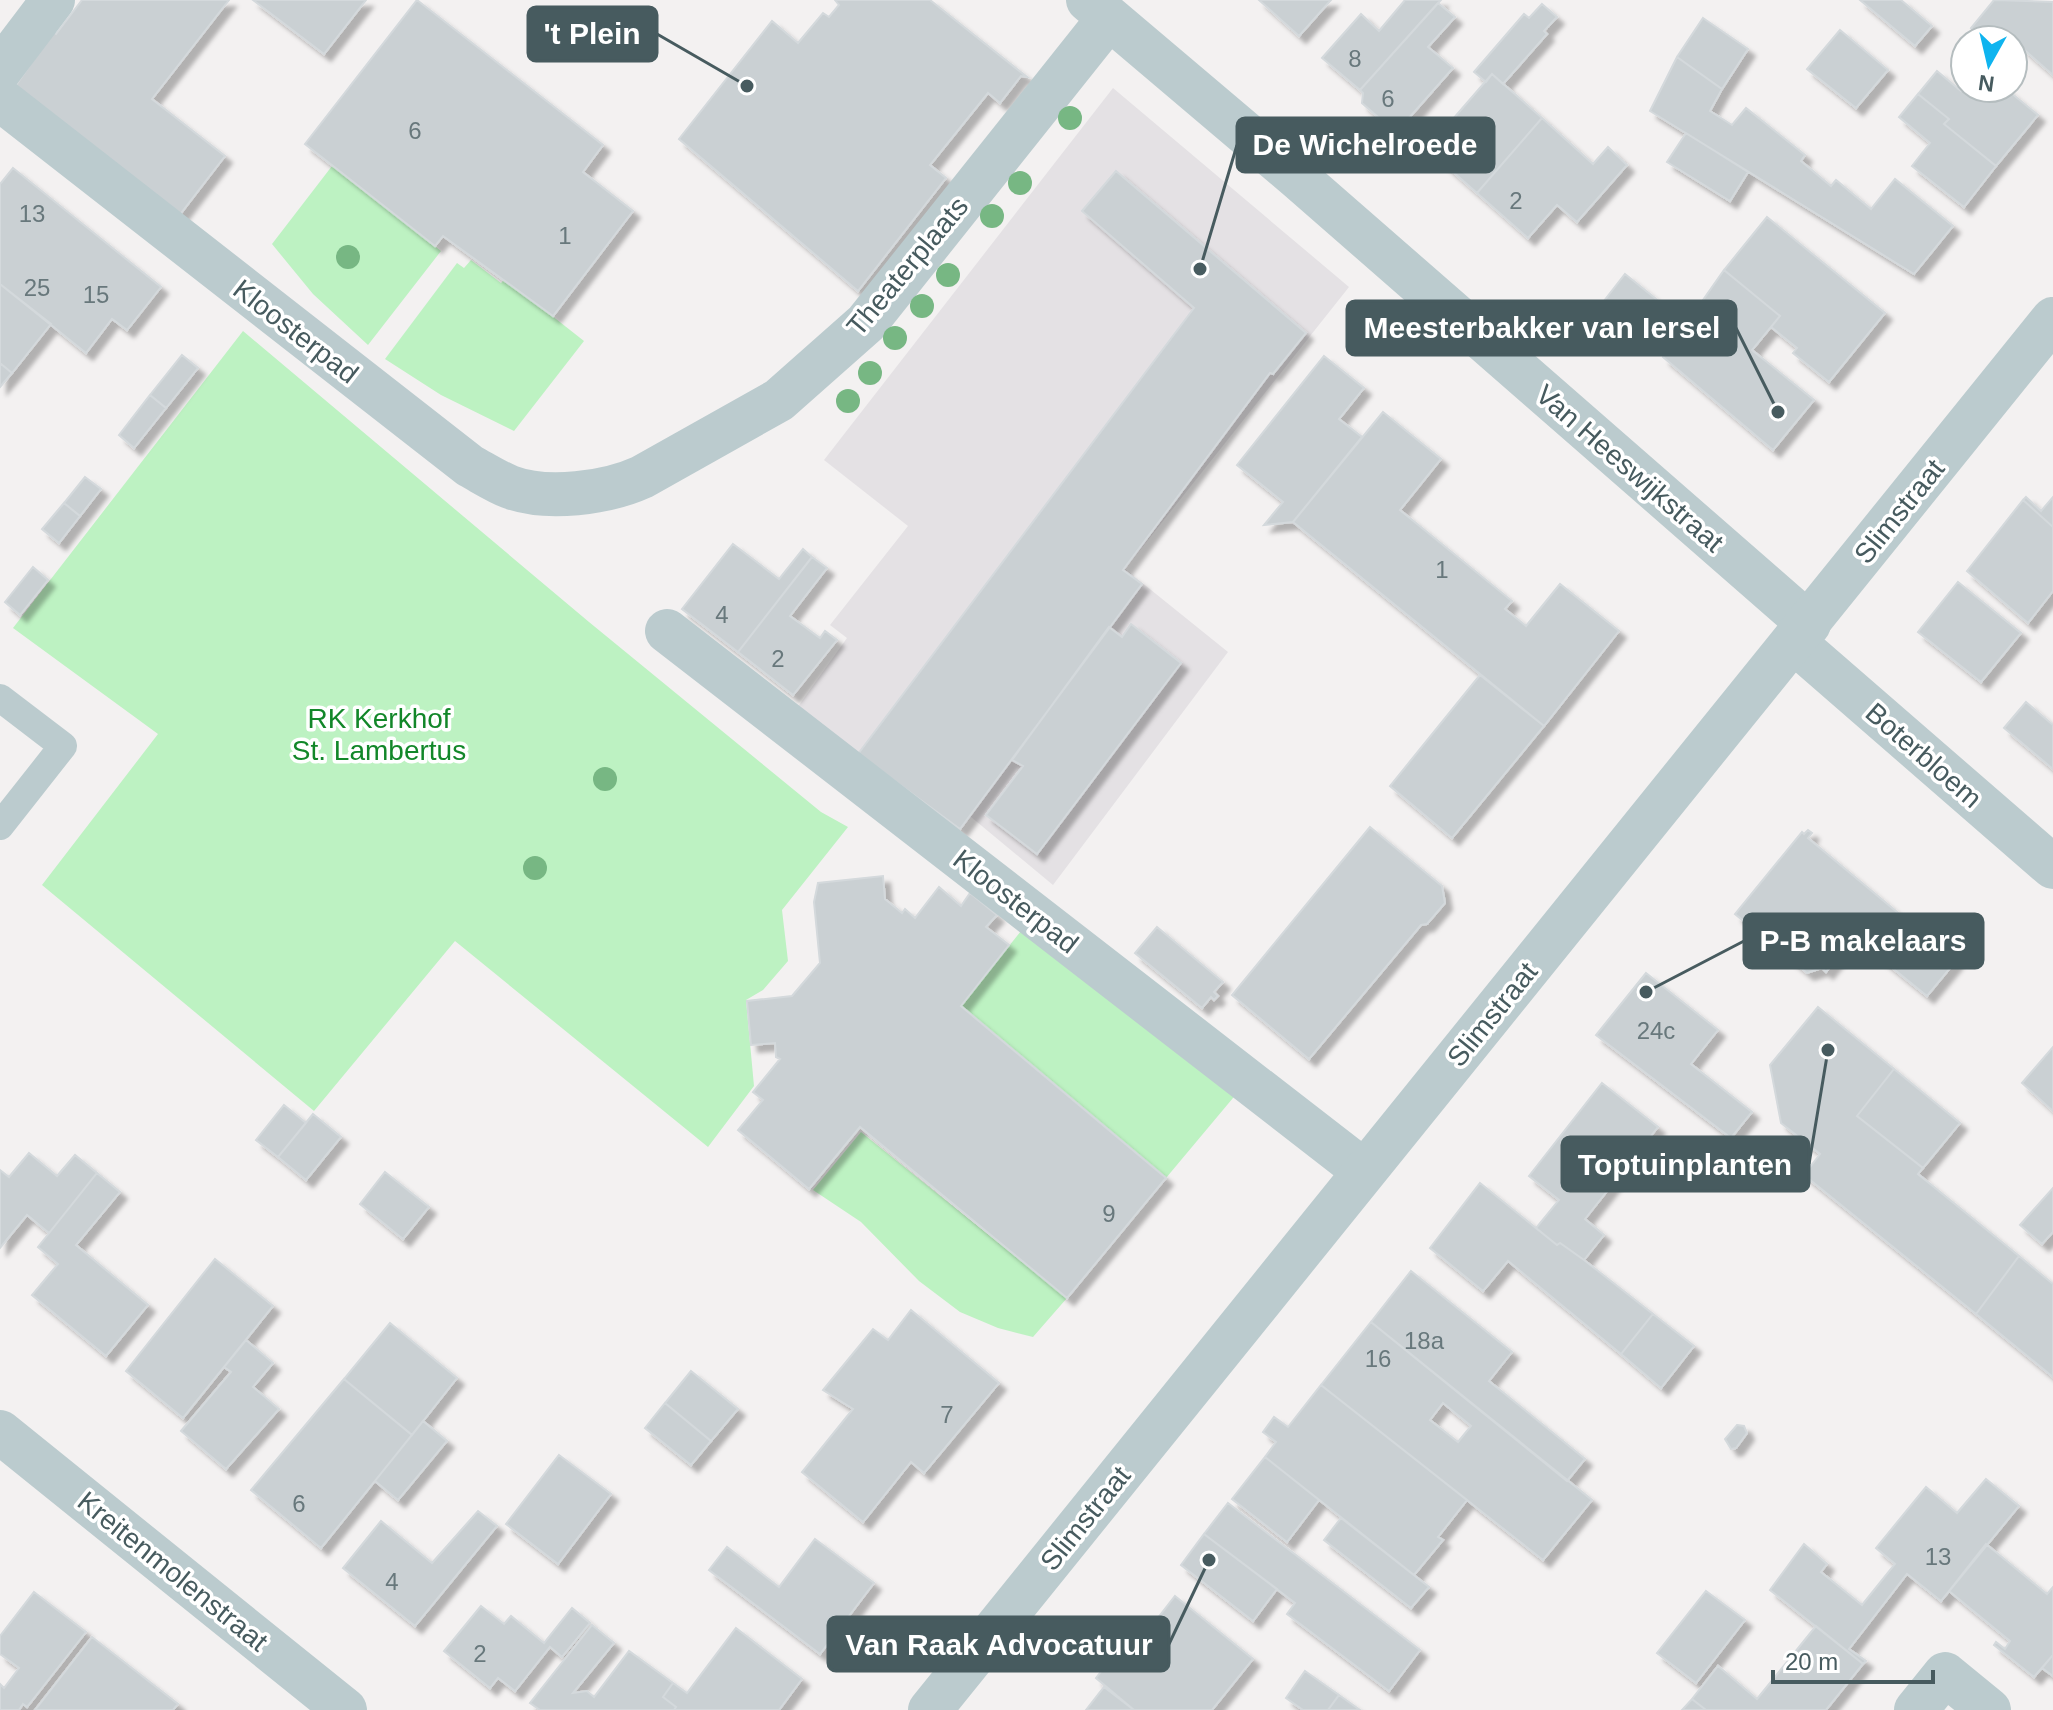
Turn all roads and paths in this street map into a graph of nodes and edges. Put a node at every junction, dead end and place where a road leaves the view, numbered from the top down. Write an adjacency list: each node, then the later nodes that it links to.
1 (53, 0): 3 (street)
2 (1098, 9): 6 (street, Theaterplaats); 8 (street, Van Heeswijkstraat)
3 (0, 70)
4 (0, 99): 6 (street, Kloosterpad)
5 (2053, 319): 8 (street, Slimstraat)
6 (619, 487)
7 (667, 631): 12 (street, Kloosterpad)
8 (1801, 633): 11 (street, Boterbloem); 12 (street, Slimstraat)
9 (0, 698): 10 (lane)
10 (0, 826)
11 (2053, 867)
12 (1364, 1171): 15 (street, Slimstraat)
13 (0, 1432): 14 (street, Kreitenmolenstraat)
14 (345, 1710)
15 (930, 1710)
16 (1916, 1710): 17 (street)
17 (1989, 1710)

